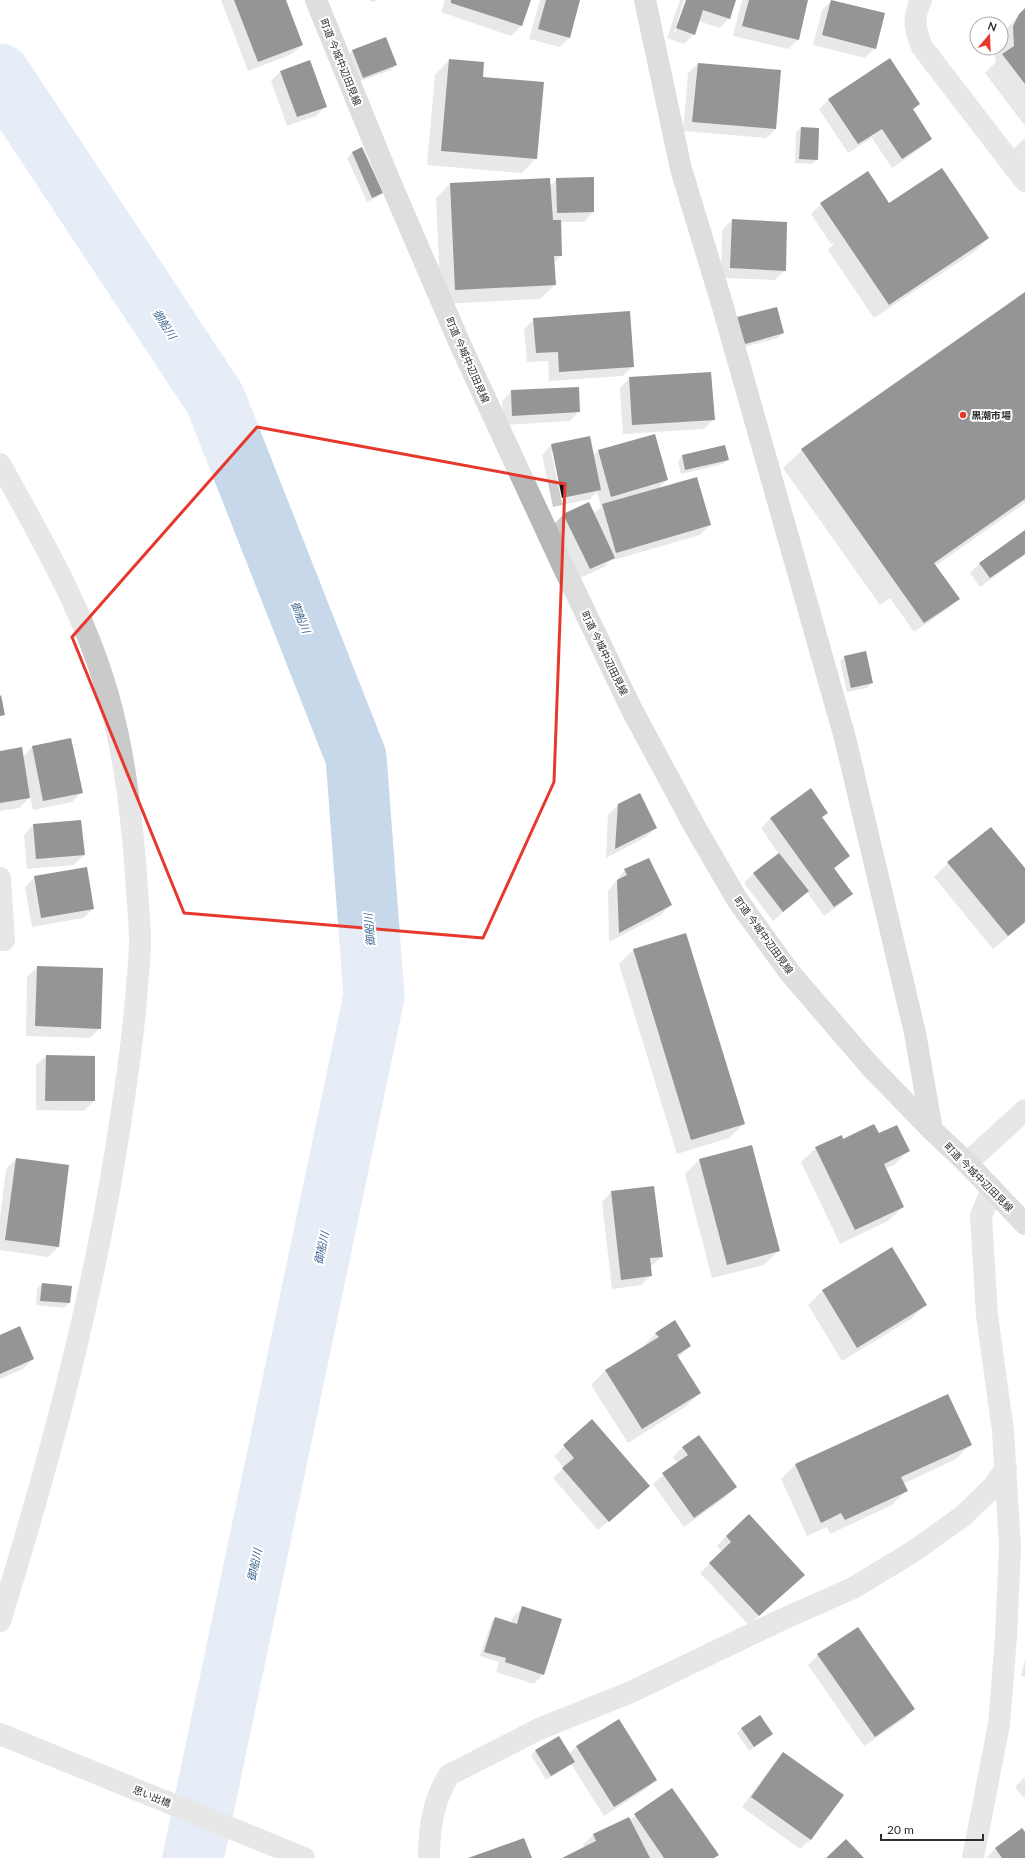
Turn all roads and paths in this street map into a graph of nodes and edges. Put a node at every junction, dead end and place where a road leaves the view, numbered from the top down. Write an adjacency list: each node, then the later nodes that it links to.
1 (316, 0): 9 (street, 町道 今城中辺田見線)
2 (645, 0): 9 (street)
3 (921, 0): 4 (street)
4 (1025, 181)
5 (0, 464): 14 (street)
6 (0, 878): 7 (street)
7 (0, 940)
8 (1025, 1110): 10 (street)
9 (932, 1130): 10 (street, 町道 今城中辺田見線)
10 (967, 1163): 11 (street, 町道 今城中辺田見線)
11 (992, 1189): 12 (street, 町道 今城中辺田見線); 13 (street)
12 (1025, 1224)
13 (1006, 1468): 17 (street); 18 (street)
14 (0, 1622)
15 (0, 1734): 16 (street, 思い出橋)
16 (304, 1858)
17 (429, 1858)
18 (973, 1858)

